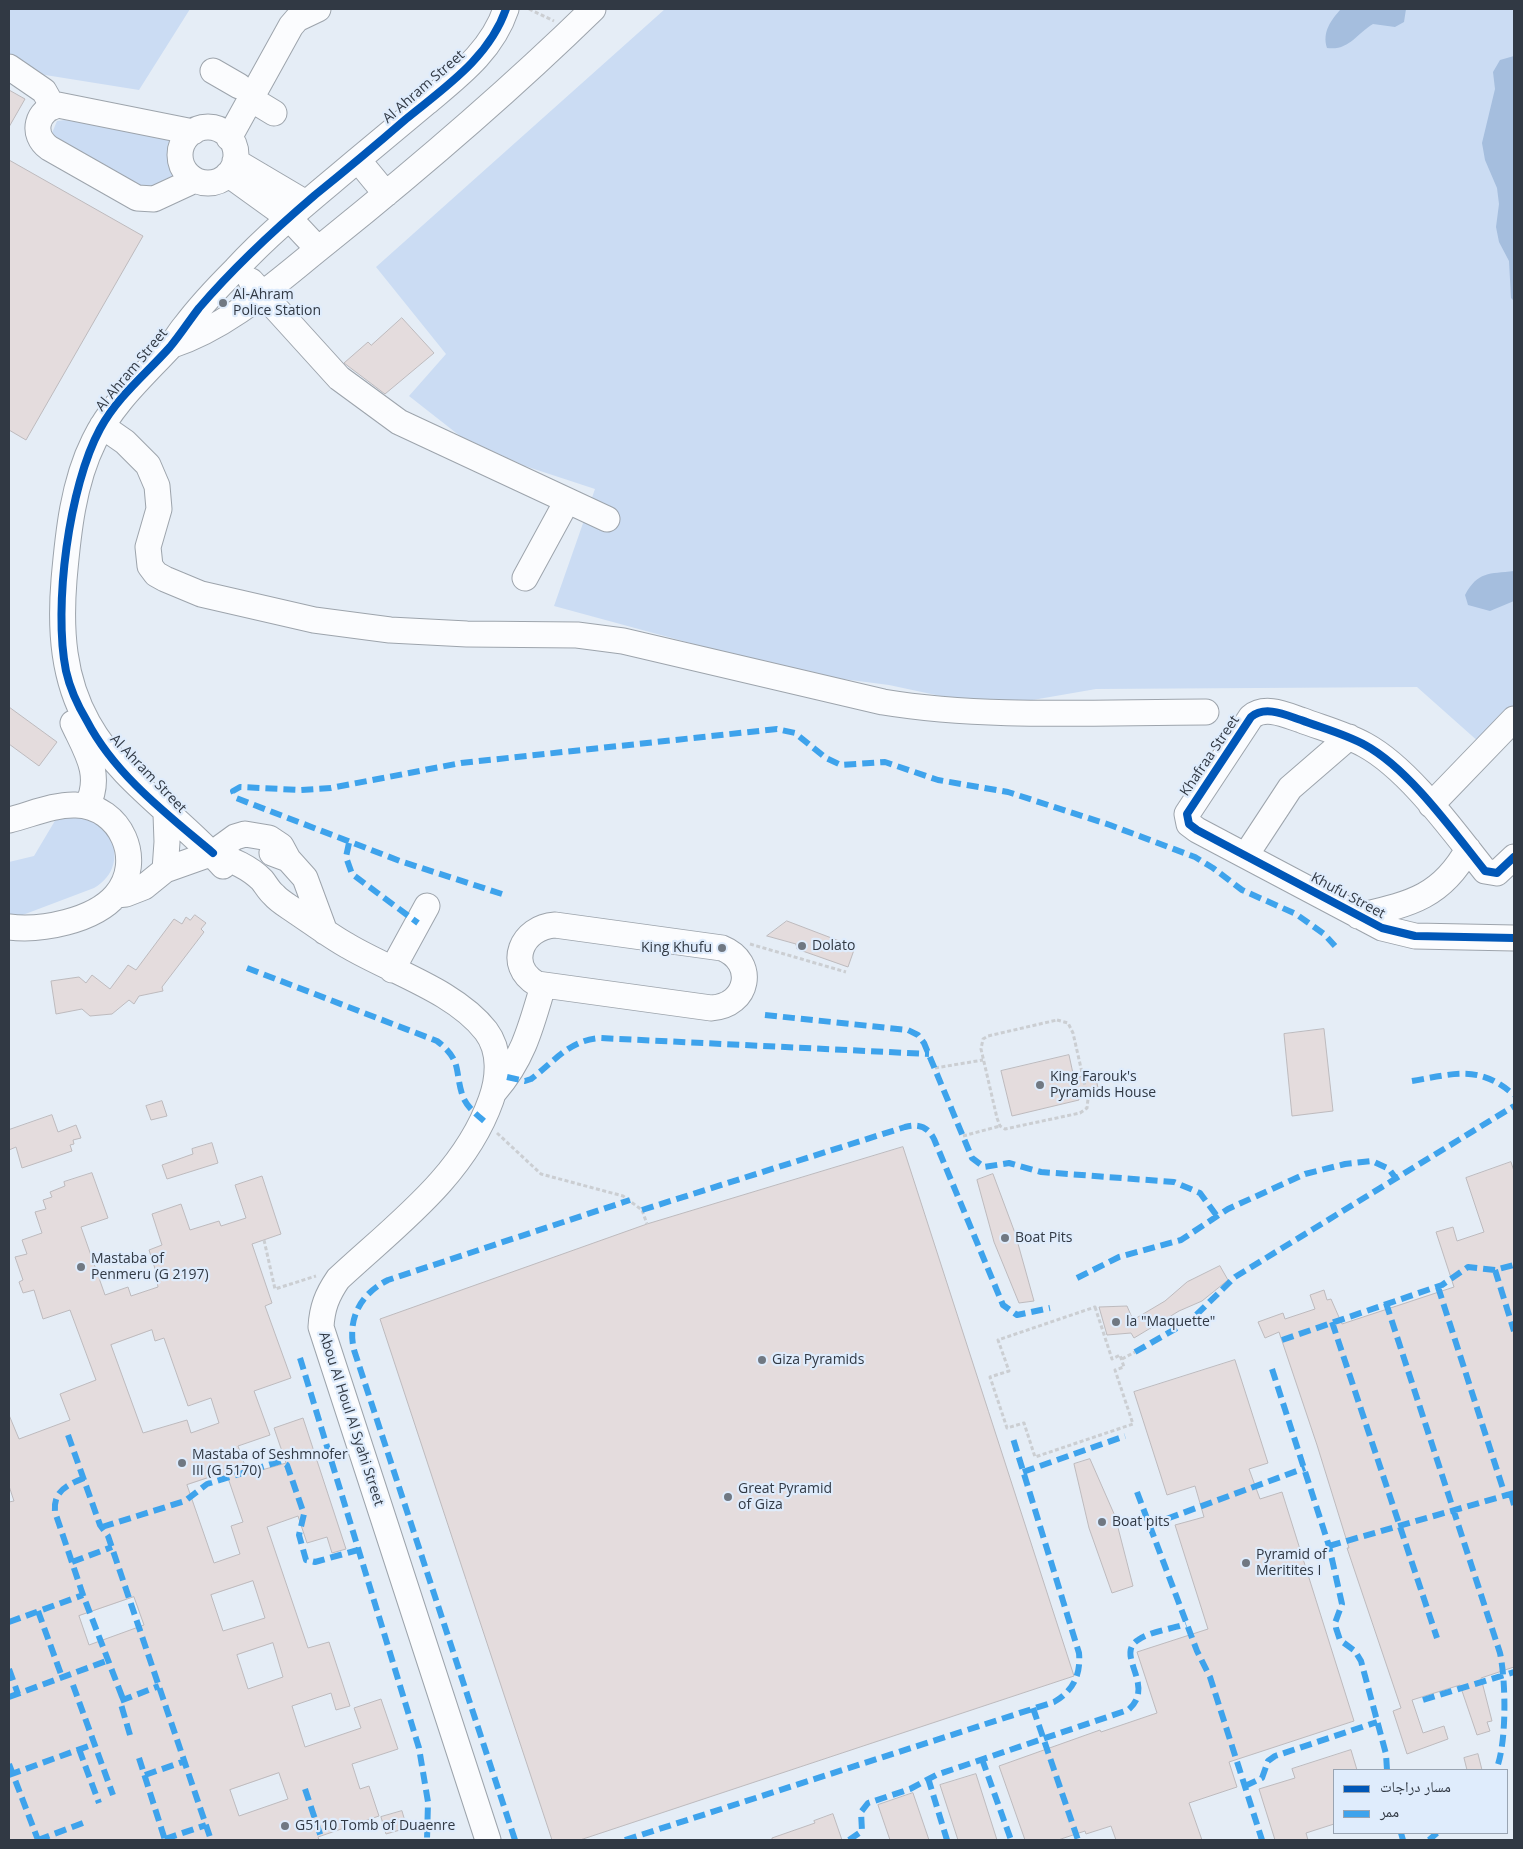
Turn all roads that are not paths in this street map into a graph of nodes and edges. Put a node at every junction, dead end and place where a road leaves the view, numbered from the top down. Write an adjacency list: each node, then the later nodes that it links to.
1 (506, 9): 10 (street, Al Ahram Street)
2 (593, 9): 12 (street, Al Ahram Street)
3 (298, 11): 6 (street)
4 (9, 67): 7 (street)
5 (213, 72): 6 (street)
6 (245, 92): 8 (street); 9 (street)
7 (53, 107): 9 (street); 11 (street)
8 (274, 113)
9 (220, 147): 11 (street); 11 (street); 13 (street)
10 (358, 160): 12 (street); 13 (street, Al Ahram Street)
11 (194, 180)
12 (386, 194): 14 (street, Al Ahram Street)
13 (297, 211): 14 (street); 15 (street, Al Ahram Street)
14 (318, 249): 16 (street, Al Ahram Street)
15 (238, 266): 16 (street); 17 (street, Al Ahram Street)
16 (262, 294): 17 (street, Al Ahram Street); 19 (street)
17 (170, 346): 18 (street, Al Ahram Street)
18 (102, 426): 22 (street, Al Ahram Street); 23 (street)
19 (567, 501): 20 (street); 21 (street)
20 (607, 519)
21 (525, 578)
22 (66, 671): 27 (street); 28 (street, Al Ahram Street)
23 (1206, 712)
24 (1514, 719): 26 (street)
25 (1348, 737): 26 (street); 29 (street, Khafraa Street); 33 (street)
26 (1431, 805): 31 (street)
27 (87, 806): 30 (street); 36 (street)
28 (166, 814): 32 (street, Al Ahram Street); 35 (street)
29 (1187, 819): 33 (street, Khufu Street)
30 (9, 820)
31 (1468, 849): 34 (street); 38 (street)
32 (213, 853): 35 (street); 40 (street, Abou Al Houl Al Syahi Street); 40 (street)
33 (1246, 855): 38 (street, Khufu Street)
34 (1507, 864)
35 (165, 870): 36 (street)
36 (116, 895): 39 (street)
37 (427, 906): 42 (street)
38 (1358, 916): 41 (street, Khufu Street)
39 (9, 927)
40 (326, 932): 42 (street, Abou Al Houl Al Syahi Street)
41 (1514, 938)
42 (392, 970): 44 (street, Abou Al Houl Al Syahi Street)
43 (543, 986): 43 (street); 44 (street)
44 (494, 1091): 45 (street, Abou Al Houl Al Syahi Street)
45 (488, 1840)

